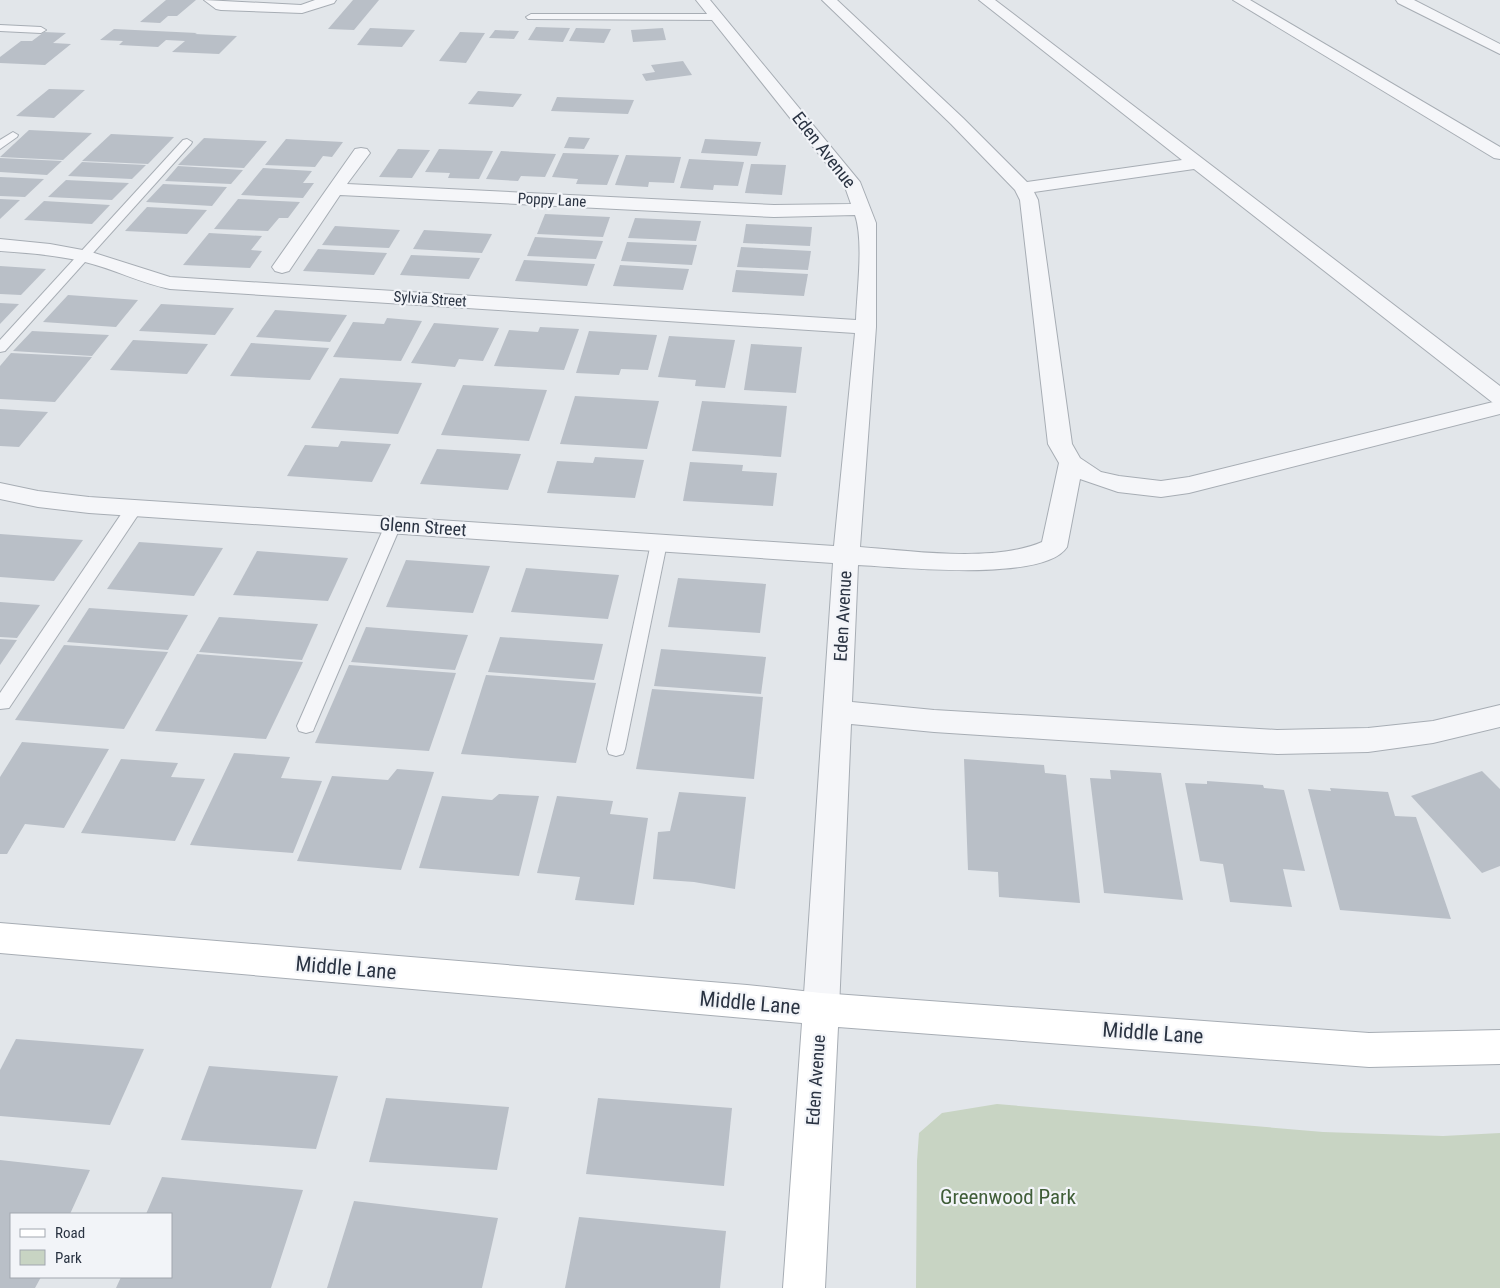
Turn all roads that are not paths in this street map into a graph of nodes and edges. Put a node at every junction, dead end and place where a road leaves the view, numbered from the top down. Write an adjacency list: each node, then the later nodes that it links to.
1 (210, 0): 2 (street)
2 (328, 0)
3 (829, 0): 18 (street)
4 (986, 0): 17 (street)
5 (1240, 0): 16 (street)
6 (1403, 0): 11 (street)
7 (710, 9): 8 (lane); 20 (street, Eden Avenue)
8 (531, 17)
9 (0, 28): 10 (lane)
10 (41, 30)
11 (1500, 50)
12 (12, 135): 14 (lane)
13 (187, 142): 22 (lane)
14 (0, 146)
15 (361, 153): 19 (street)
16 (1500, 154)
17 (1197, 163): 18 (street); 26 (street)
18 (1023, 188): 28 (street)
19 (335, 189): 20 (street, Poppy Lane); 23 (street)
20 (862, 209): 24 (street, Eden Avenue)
21 (0, 245): 22 (street, Sylvia Street)
22 (84, 255): 24 (street, Sylvia Street); 25 (lane)
23 (282, 267)
24 (866, 326): 33 (street, Eden Avenue)
25 (0, 348)
26 (1500, 397)
27 (1500, 408): 28 (street)
28 (1071, 463): 33 (street, Glenn Street)
29 (0, 491): 30 (street, Glenn Street)
30 (134, 508): 31 (street, Glenn Street); 34 (lane)
31 (393, 526): 32 (street, Glenn Street); 37 (lane)
32 (659, 543): 33 (street, Glenn Street); 38 (lane)
33 (846, 556): 35 (street, Eden Avenue)
34 (3, 703)
35 (837, 712): 36 (street); 40 (street, Eden Avenue)
36 (1500, 716)
37 (306, 726)
38 (616, 749)
39 (0, 938): 40 (street, Middle Lane)
40 (821, 1009): 41 (street, Middle Lane); 42 (street, Eden Avenue)
41 (1500, 1047)
42 (804, 1288)

